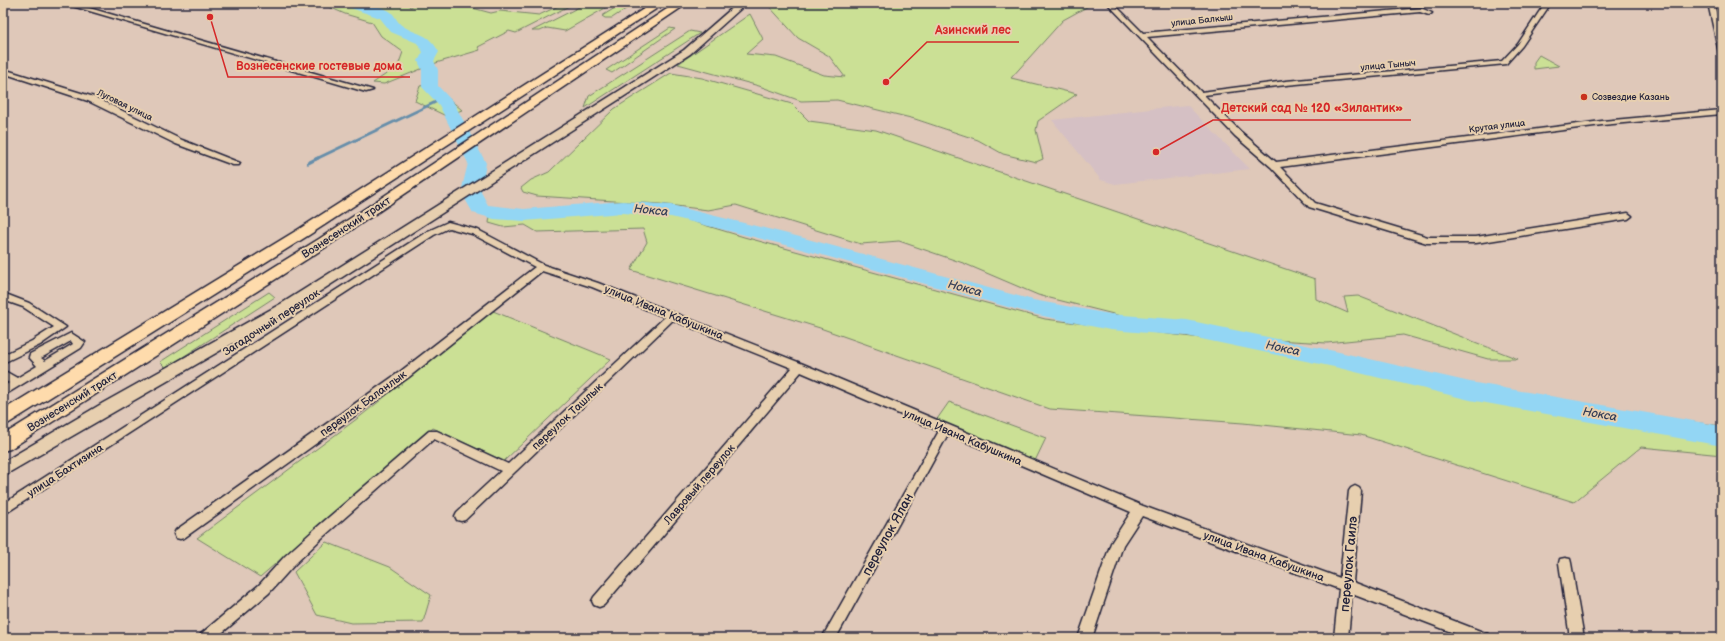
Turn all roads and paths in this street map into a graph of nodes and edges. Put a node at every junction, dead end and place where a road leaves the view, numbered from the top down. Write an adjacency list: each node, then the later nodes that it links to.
1 (65, 3): 12 (street)
2 (660, 3): 28 (main road, Вознесенский тракт)
3 (683, 3): 31 (main road, Вознесенский тракт)
4 (743, 3): 32 (street)
5 (1110, 3): 9 (street)
6 (1548, 3): 13 (street, улица Тыныч)
7 (1711, 3): 10 (street)
8 (1429, 13): 9 (street, улица Балкыш)
9 (1143, 35): 13 (street)
10 (1722, 53)
11 (6, 74): 15 (street, Луговая улица)
12 (369, 90)
13 (1199, 94): 16 (street)
14 (1722, 112): 16 (street, Крутая улица)
15 (236, 163)
16 (1274, 166): 17 (street)
17 (1628, 216)
18 (448, 225): 19 (street, улица Ивана Кабушкина); 30 (street, Загадочный переулок)
19 (541, 267): 21 (street, улица Ивана Кабушкина); 38 (street, переулок Баланлык)
20 (3, 296): 22 (street)
21 (672, 316): 24 (street, улица Ивана Кабушкина); 33 (street, переулок Ташлык)
22 (3, 359)
23 (44, 366): 26 (street)
24 (799, 367): 29 (street, улица Ивана Кабушкина); 41 (street, Лавровый переулок)
25 (3, 374): 26 (street)
26 (16, 383): 27 (street)
27 (3, 392)
28 (3, 418)
29 (945, 430): 36 (street, улица Ивана Кабушкина); 43 (street, переулок Ялан)
30 (107, 442): 35 (street, улица Бахтизина)
31 (3, 444)
32 (3, 470)
33 (510, 470): 37 (street, переулок Ташлык); 42 (street)
34 (1355, 491): 40 (street, переулок Гаилэ)
35 (3, 510)
36 (1139, 510): 40 (street, улица Ивана Кабушкина); 44 (street)
37 (461, 516)
38 (180, 534)
39 (1565, 563): 47 (street)
40 (1347, 586): 45 (street, переулок Гаилэ); 46 (street, улица Ивана Кабушкина)
41 (599, 601)
42 (206, 638)
43 (829, 638)
44 (1085, 638)
45 (1341, 638)
46 (1483, 638)
47 (1577, 638)

